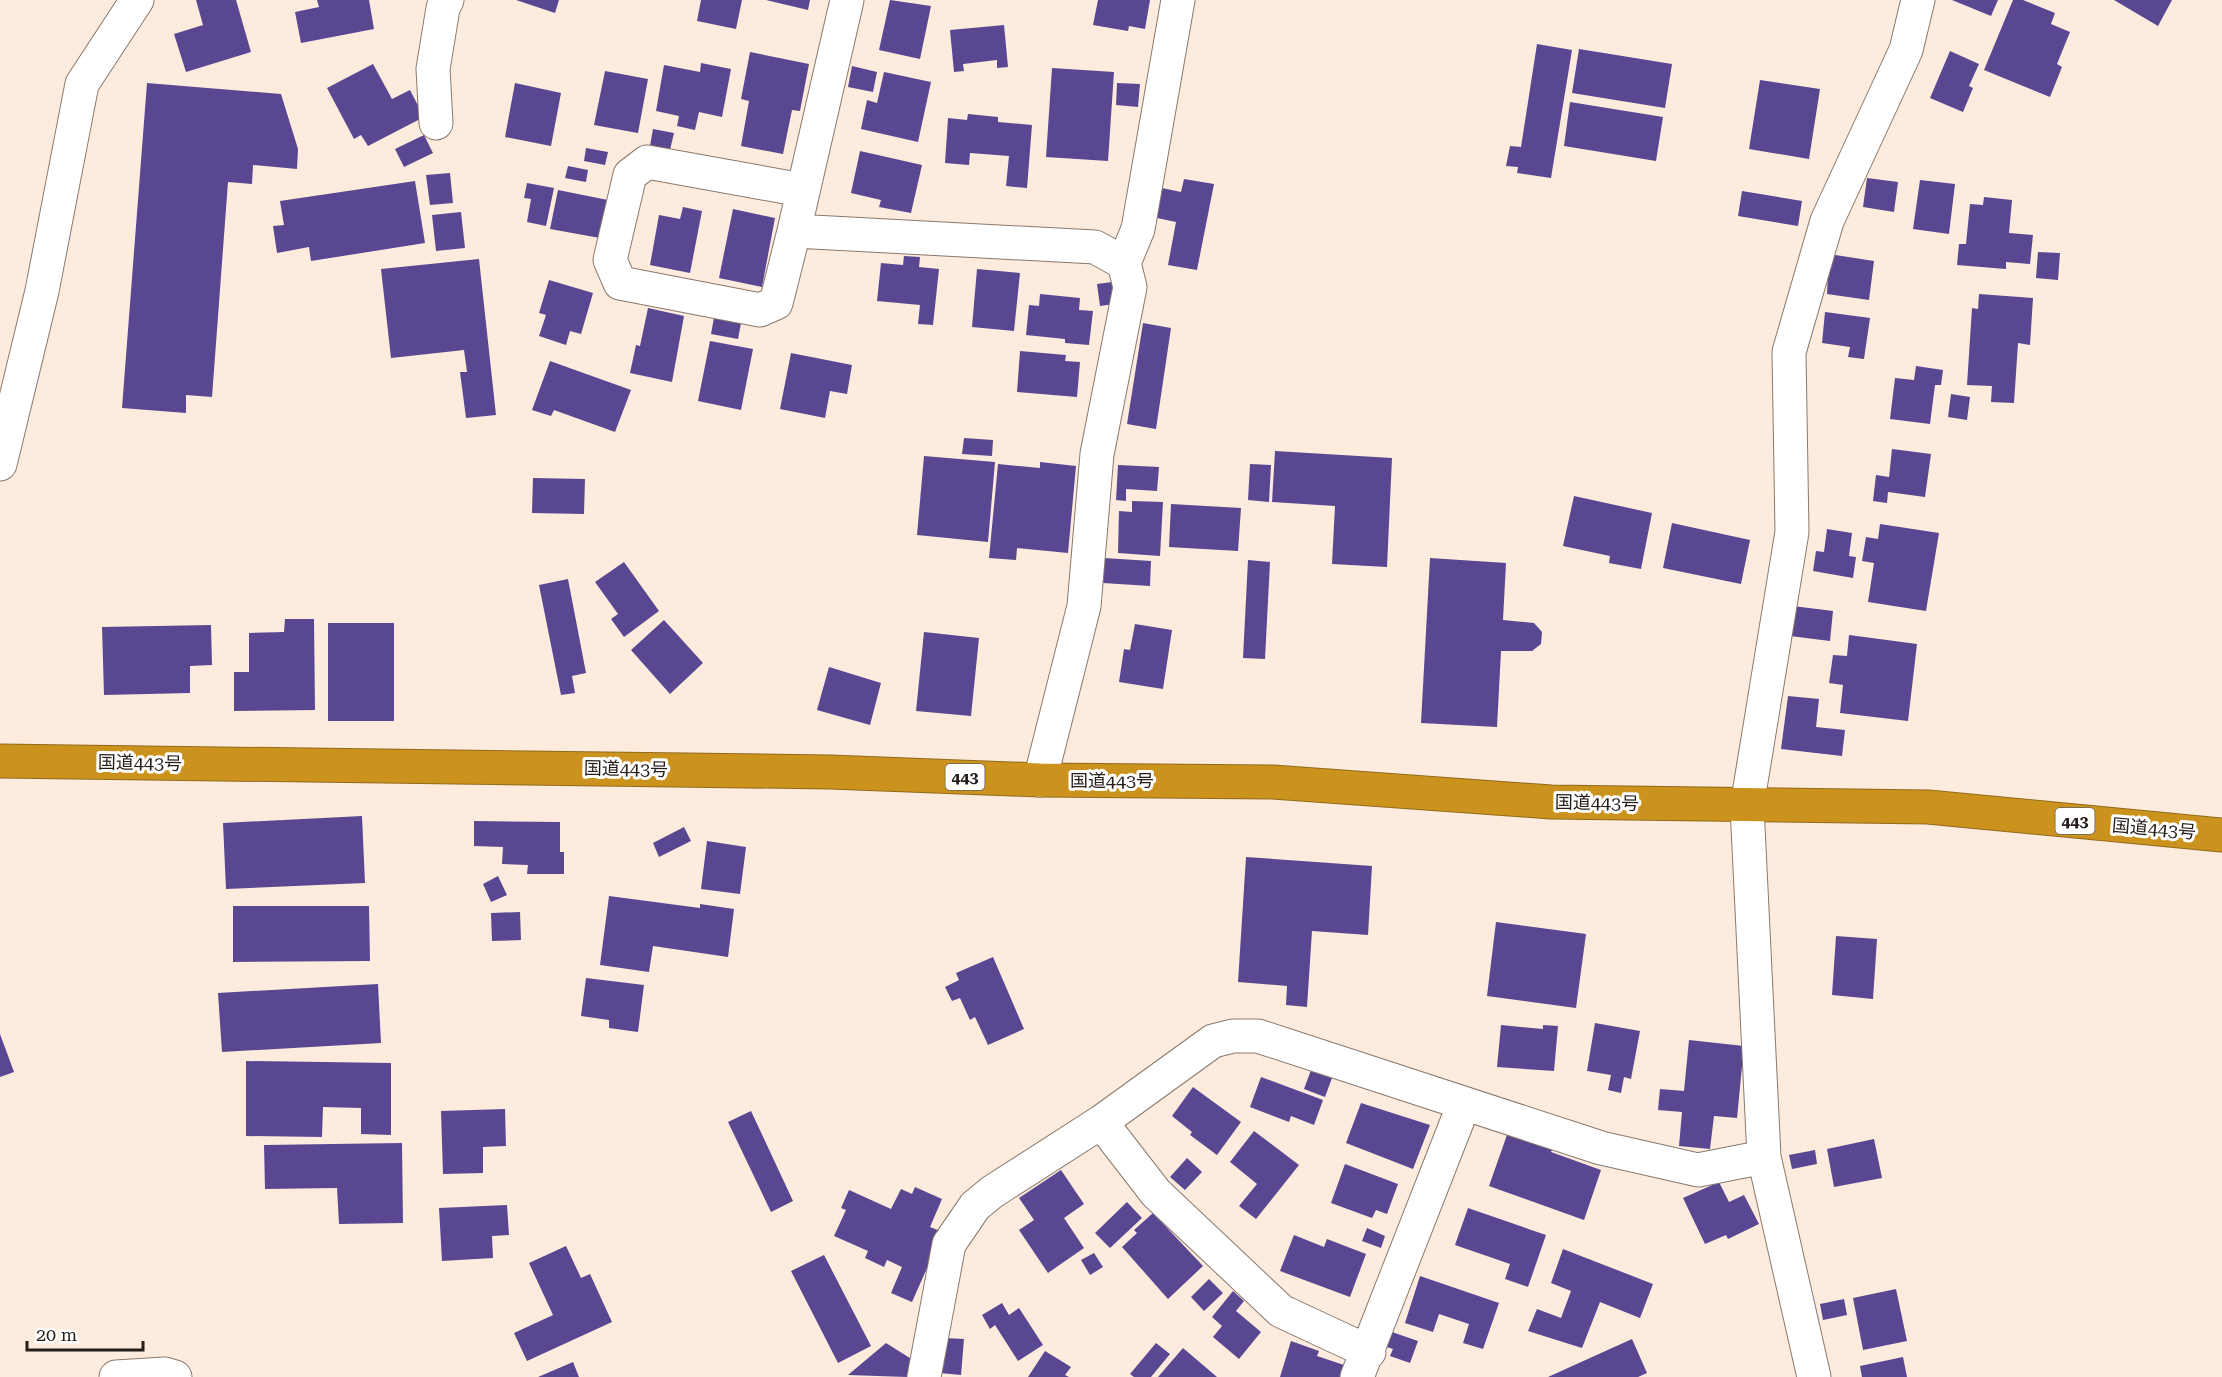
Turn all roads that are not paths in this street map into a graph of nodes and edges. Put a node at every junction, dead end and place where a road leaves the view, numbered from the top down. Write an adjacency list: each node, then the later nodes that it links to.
1 (137, 0): 10 (street)
2 (447, 0): 6 (street)
3 (847, 0): 7 (street)
4 (1178, 0): 9 (street)
5 (1918, 0): 13 (street)
6 (436, 123)
7 (802, 190): 8 (street); 8 (street)
8 (794, 231): 9 (street)
9 (1124, 263): 12 (street)
10 (0, 464)
11 (0, 761): 12 (highway, 国道443号 / 443)
12 (1040, 780): 13 (highway, 国道443号 / 443)
13 (1747, 806): 14 (highway, 国道443号 / 443); 17 (street)
14 (2222, 835)
15 (1464, 1104): 16 (street); 17 (street); 18 (street)
16 (1101, 1122): 18 (street); 21 (street)
17 (1764, 1157): 22 (street)
18 (1363, 1364)
19 (116, 1377): 20 (street)
20 (175, 1377)
21 (924, 1377)
22 (1814, 1377)

